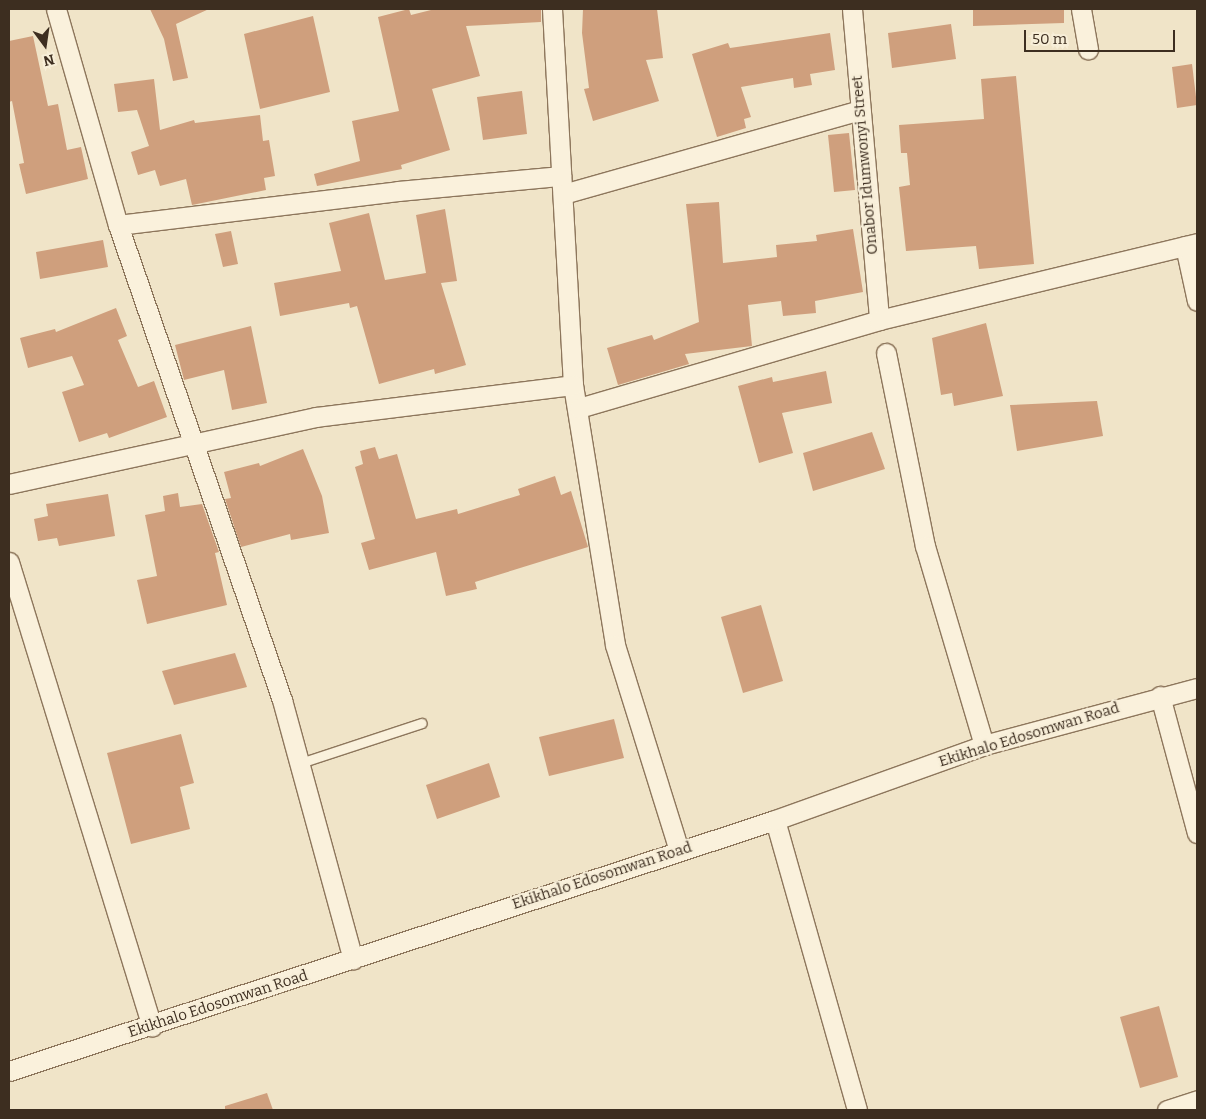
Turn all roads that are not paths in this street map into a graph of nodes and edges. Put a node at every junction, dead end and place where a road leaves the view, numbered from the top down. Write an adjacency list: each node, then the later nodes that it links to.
1 (56, 9): 8 (street)
2 (552, 9): 7 (street)
3 (852, 9): 6 (street, Onabor Idumwonyi Street)
4 (1081, 9): 5 (street)
5 (1088, 48)
6 (860, 110): 7 (street); 11 (street, Onabor Idumwonyi Street)
7 (562, 185): 8 (street); 13 (street)
8 (118, 225): 15 (street)
9 (1191, 244): 10 (street); 11 (street)
10 (1197, 302)
11 (879, 320): 14 (street)
12 (886, 353): 21 (street)
13 (573, 386): 14 (street); 15 (street)
14 (579, 408): 25 (street)
15 (194, 444): 16 (street); 22 (street)
16 (9, 484)
17 (9, 562): 27 (street)
18 (1197, 688): 19 (street, Ekikhalo Edosomwan Road)
19 (1160, 696): 21 (street, Ekikhalo Edosomwan Road); 24 (street)
20 (422, 723): 22 (lane)
21 (984, 745): 23 (street, Ekikhalo Edosomwan Road)
22 (300, 762): 26 (street)
23 (775, 820): 25 (street, Ekikhalo Edosomwan Road); 30 (street)
24 (1196, 833)
25 (679, 850): 26 (street, Ekikhalo Edosomwan Road)
26 (354, 959): 27 (street, Ekikhalo Edosomwan Road)
27 (152, 1026): 28 (street, Ekikhalo Edosomwan Road)
28 (9, 1070)
29 (1197, 1100): 31 (street)
30 (857, 1110)
31 (1168, 1110)

